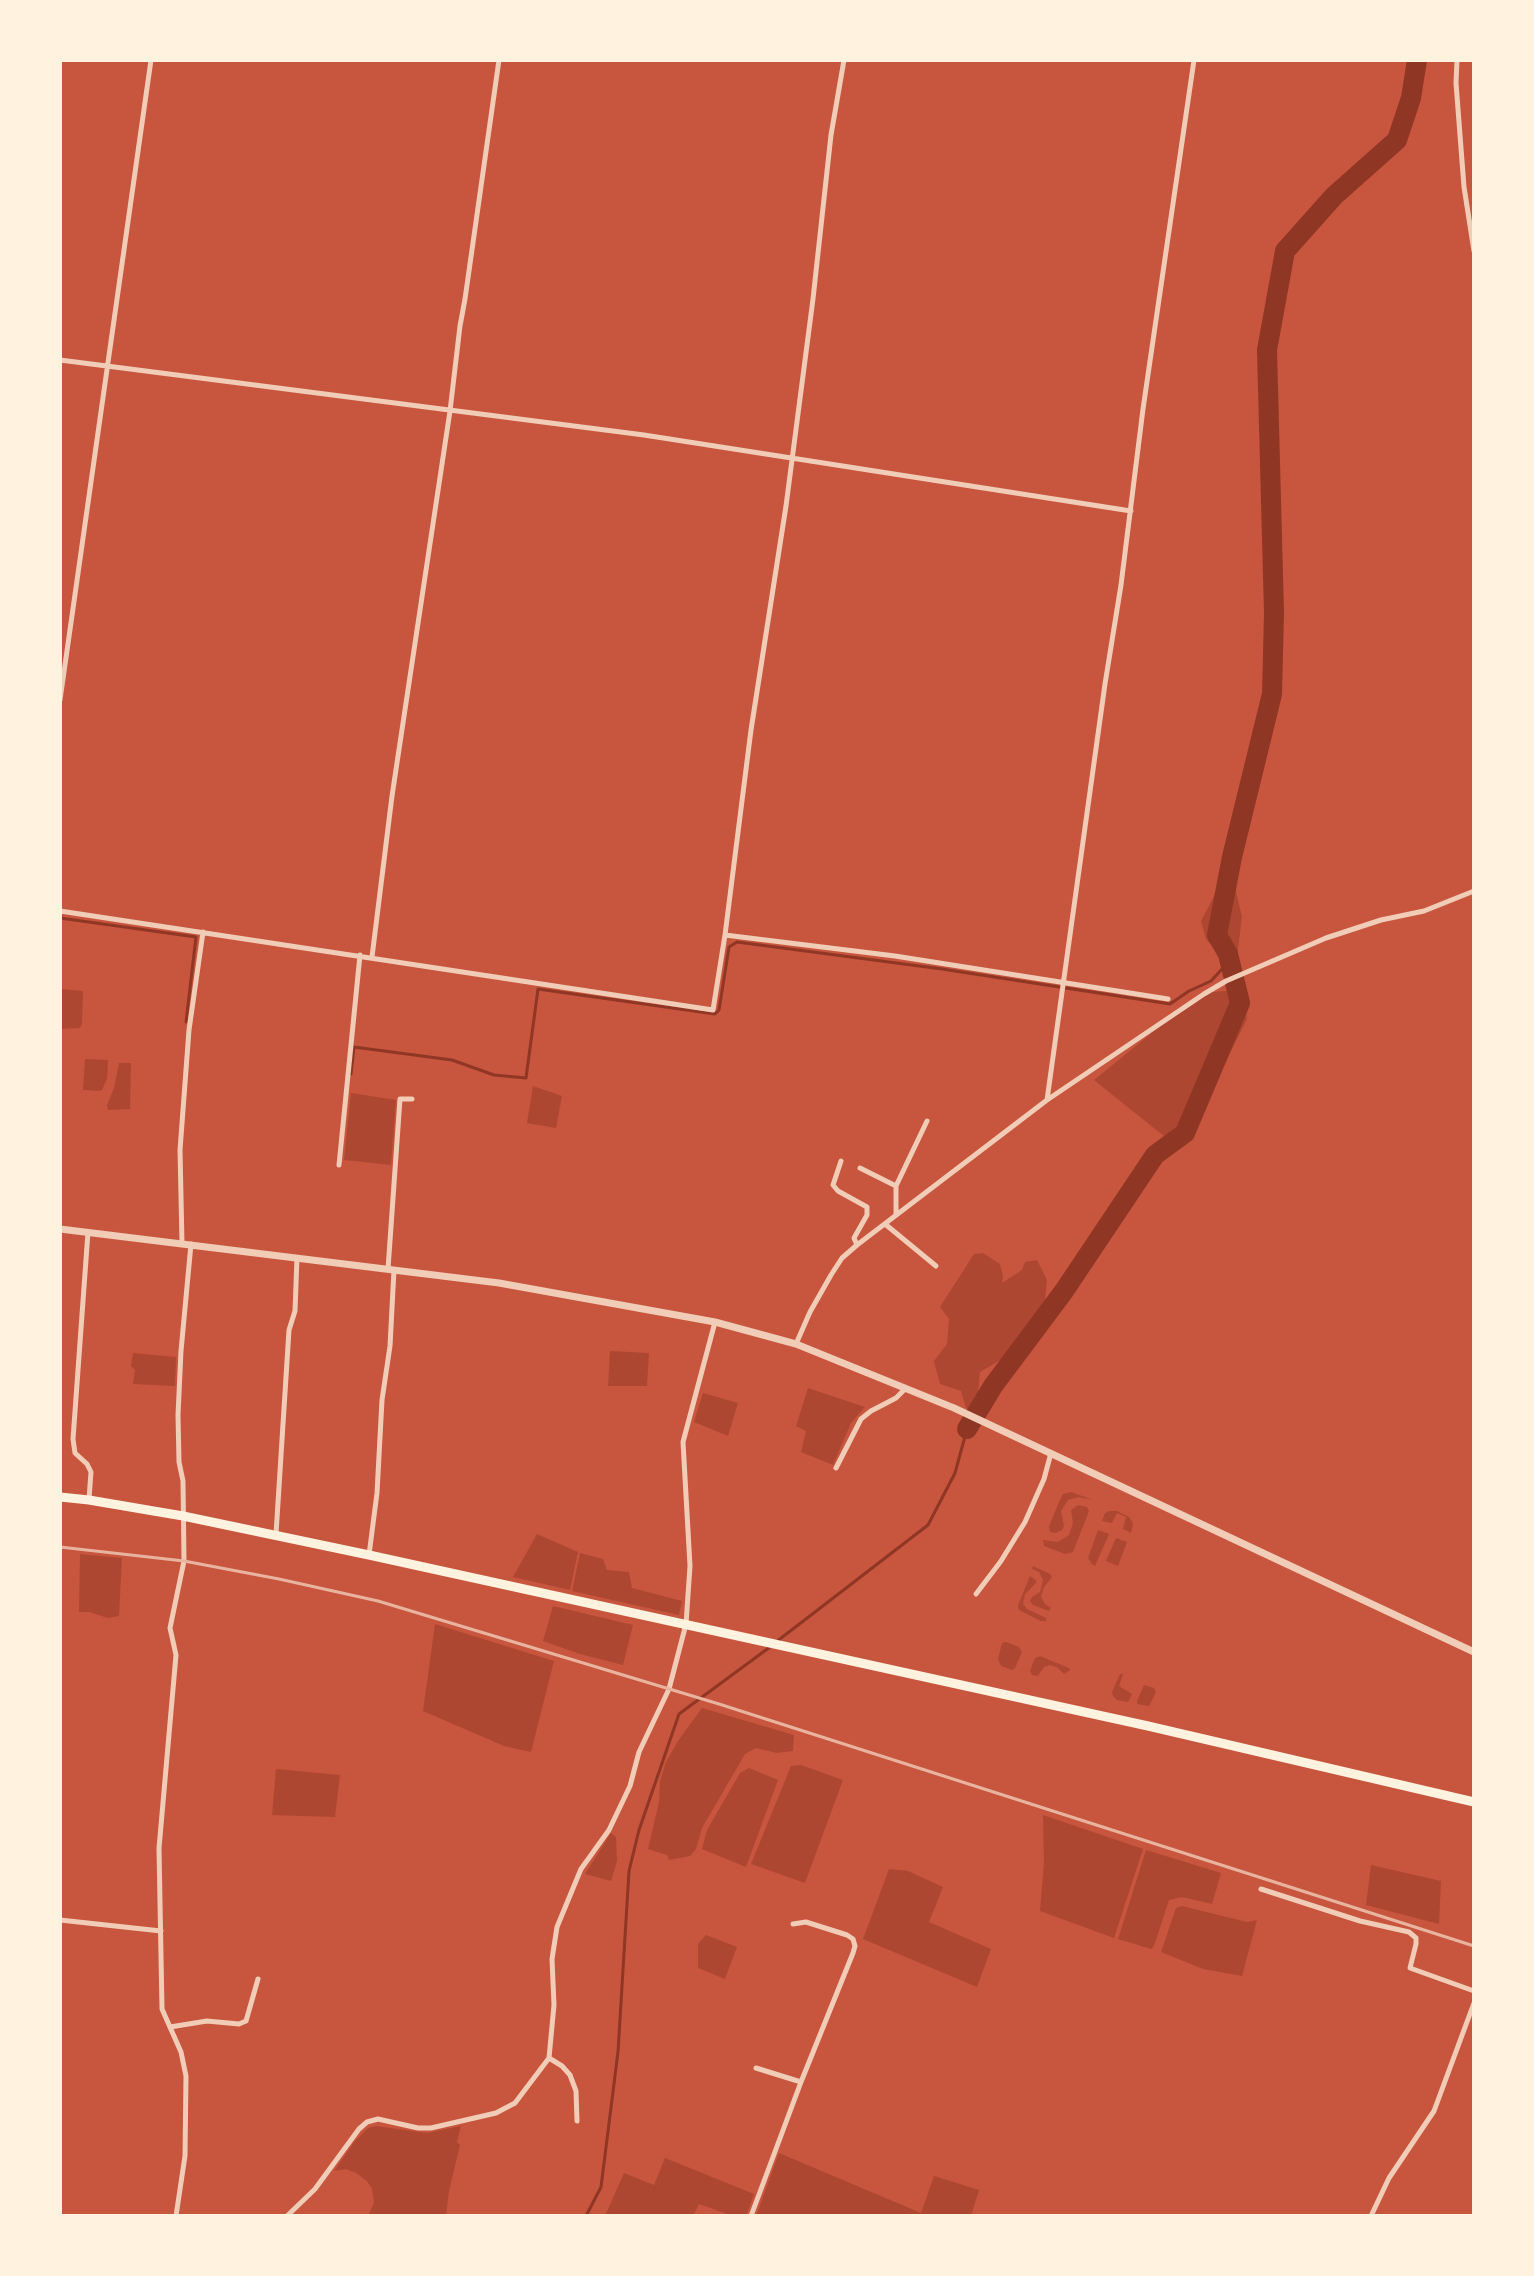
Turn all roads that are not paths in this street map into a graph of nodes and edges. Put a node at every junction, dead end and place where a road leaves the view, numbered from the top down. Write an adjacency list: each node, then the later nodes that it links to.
1 (151, 60): 8 (street)
2 (499, 60): 9 (street)
3 (844, 60): 10 (street)
4 (1194, 60): 11 (street)
5 (1457, 60): 6 (street)
6 (1474, 251)
7 (60, 360): 8 (street)
8 (108, 366): 9 (street); 12 (street)
9 (450, 411): 10 (street); 18 (street)
10 (792, 459): 11 (street); 16 (street)
11 (1131, 511): 19 (street)
12 (60, 700)
13 (1474, 891): 22 (street)
14 (60, 911): 15 (street)
15 (203, 932): 17 (street); 32 (street)
16 (725, 935): 18 (street); 19 (street)
17 (360, 955): 18 (street); 25 (street)
18 (372, 957)
19 (1064, 982): 20 (street); 22 (street)
20 (1168, 999)
21 (412, 1099): 37 (street)
22 (1047, 1100): 28 (street)
23 (927, 1121): 27 (street)
24 (841, 1161): 34 (street)
25 (339, 1165)
26 (860, 1168): 27 (street)
27 (896, 1186): 28 (street)
28 (896, 1216): 29 (street)
29 (885, 1224): 34 (street); 36 (street)
30 (60, 1229): 31 (street)
31 (88, 1232): 32 (street); 44 (street)
32 (182, 1243): 33 (street)
33 (191, 1244): 35 (street); 45 (street)
34 (857, 1245): 39 (street)
35 (297, 1258): 37 (street); 46 (street)
36 (936, 1266)
37 (391, 1269): 38 (street); 47 (street)
38 (715, 1322): 39 (street); 49 (street)
39 (796, 1344): 40 (street)
40 (906, 1388): 41 (street); 42 (street)
41 (1051, 1453): 48 (street); 50 (street)
42 (836, 1468)
43 (60, 1497): 44 (highway)
44 (89, 1500): 45 (highway)
45 (183, 1516): 46 (highway); 55 (street)
46 (276, 1535): 47 (highway)
47 (369, 1555): 49 (highway)
48 (976, 1594)
49 (686, 1624): 51 (highway); 60 (street)
50 (1474, 1652)
51 (1474, 1802)
52 (1261, 1889): 57 (street)
53 (60, 1920): 55 (street)
54 (793, 1924): 62 (street)
55 (161, 1931): 59 (street)
56 (258, 1979): 59 (street)
57 (1474, 1991)
58 (1474, 2003): 67 (street)
59 (170, 2027): 64 (street)
60 (549, 2058): 63 (street); 65 (street)
61 (756, 2068): 62 (street)
62 (801, 2082): 66 (street)
63 (577, 2121)
64 (176, 2216)
65 (287, 2216)
66 (751, 2216)
67 (1371, 2216)

